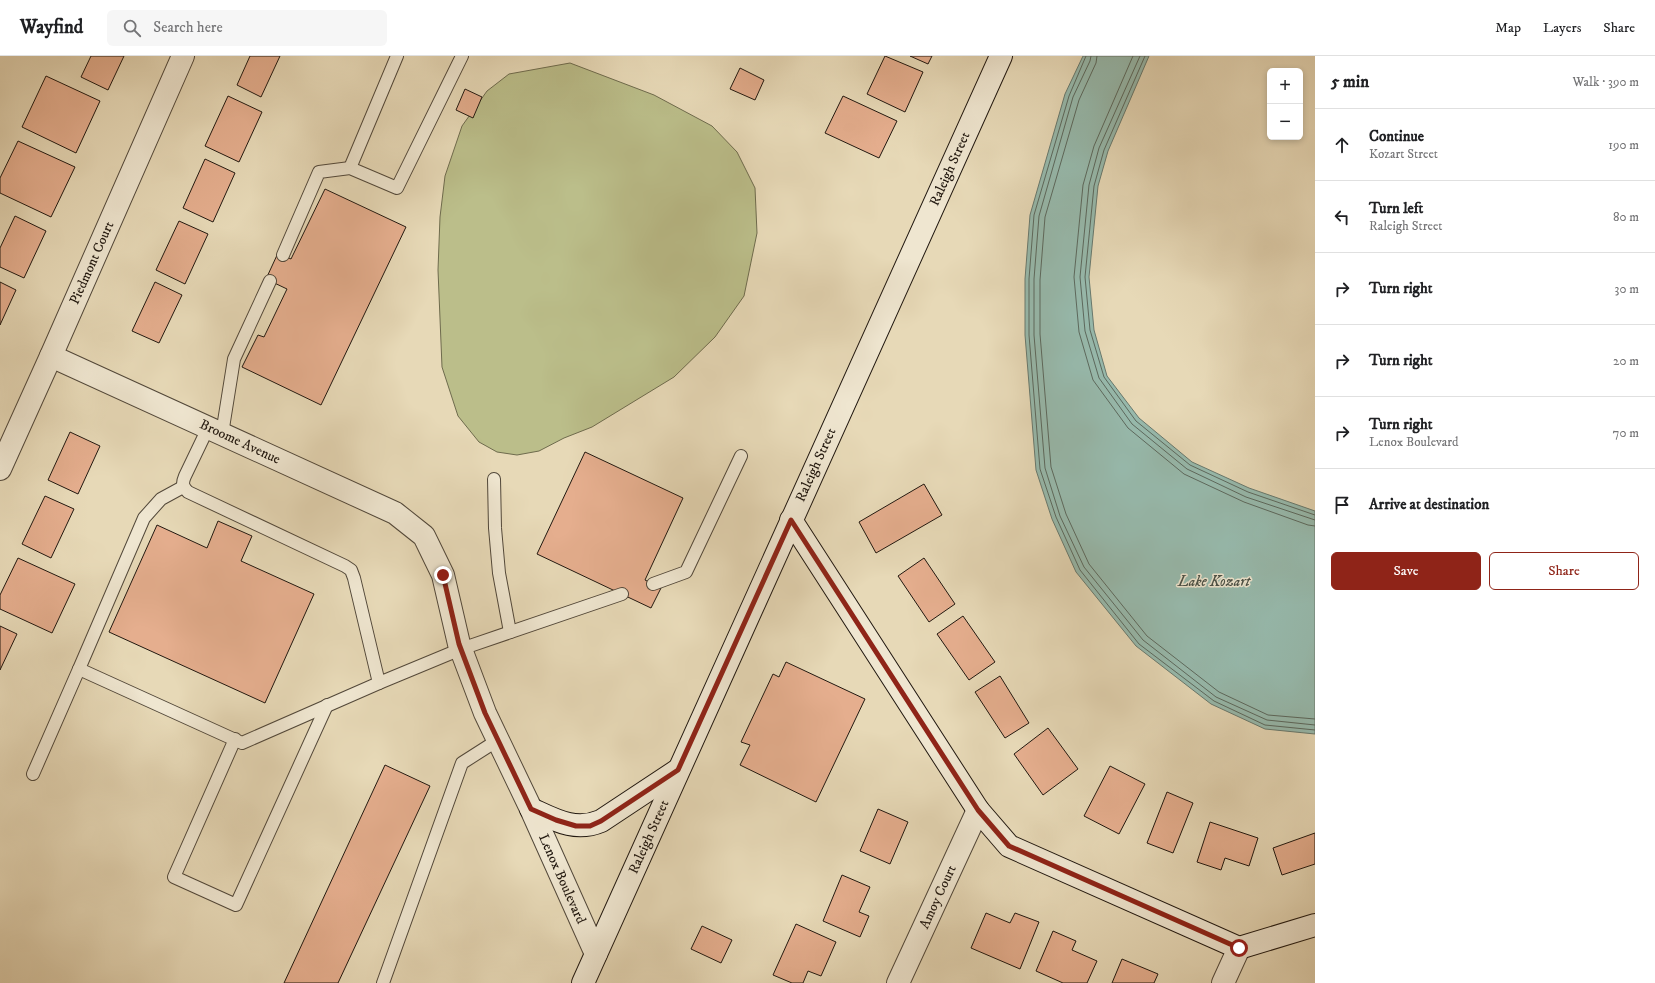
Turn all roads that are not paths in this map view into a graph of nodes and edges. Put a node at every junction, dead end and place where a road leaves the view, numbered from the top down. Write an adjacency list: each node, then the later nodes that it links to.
1 (182, 56): 8 (street, Piedmont Court)
2 (397, 56): 5 (lane)
3 (462, 56): 5 (lane)
4 (1001, 56): 14 (street, Raleigh Street)
5 (350, 168): 6 (lane)
6 (282, 255)
7 (270, 281): 9 (lane)
8 (51, 356): 9 (street, Broome Avenue); 11 (street, Piedmont Court)
9 (215, 431): 13 (lane); 15 (street, Broome Avenue)
10 (740, 456): 16 (lane)
11 (0, 469)
12 (494, 479): 18 (lane)
13 (183, 487): 20 (lane); 21 (lane)
14 (791, 520): 25 (street, Raleigh Street); 28 (street)
15 (424, 536): 19 (street, Lenox Boulevard)
16 (653, 584)
17 (622, 594): 18 (lane)
18 (510, 632): 19 (lane)
19 (461, 649): 21 (lane); 24 (street, Lenox Boulevard)
20 (79, 669): 23 (lane); 26 (lane)
21 (379, 683): 22 (lane)
22 (327, 705): 23 (lane); 23 (lane)
23 (235, 739)
24 (498, 740): 27 (street, Lenox Boulevard); 32 (lane)
25 (678, 770): 27 (street); 31 (street, Raleigh Street)
26 (33, 774)
27 (531, 809): 31 (street, Lenox Boulevard)
28 (978, 810): 30 (street); 34 (street, Amoy Court)
29 (1315, 925): 30 (street)
30 (1239, 948): 35 (street)
31 (596, 954): 33 (street, Raleigh Street)
32 (382, 983)
33 (583, 983)
34 (898, 983)
35 (1223, 983)

